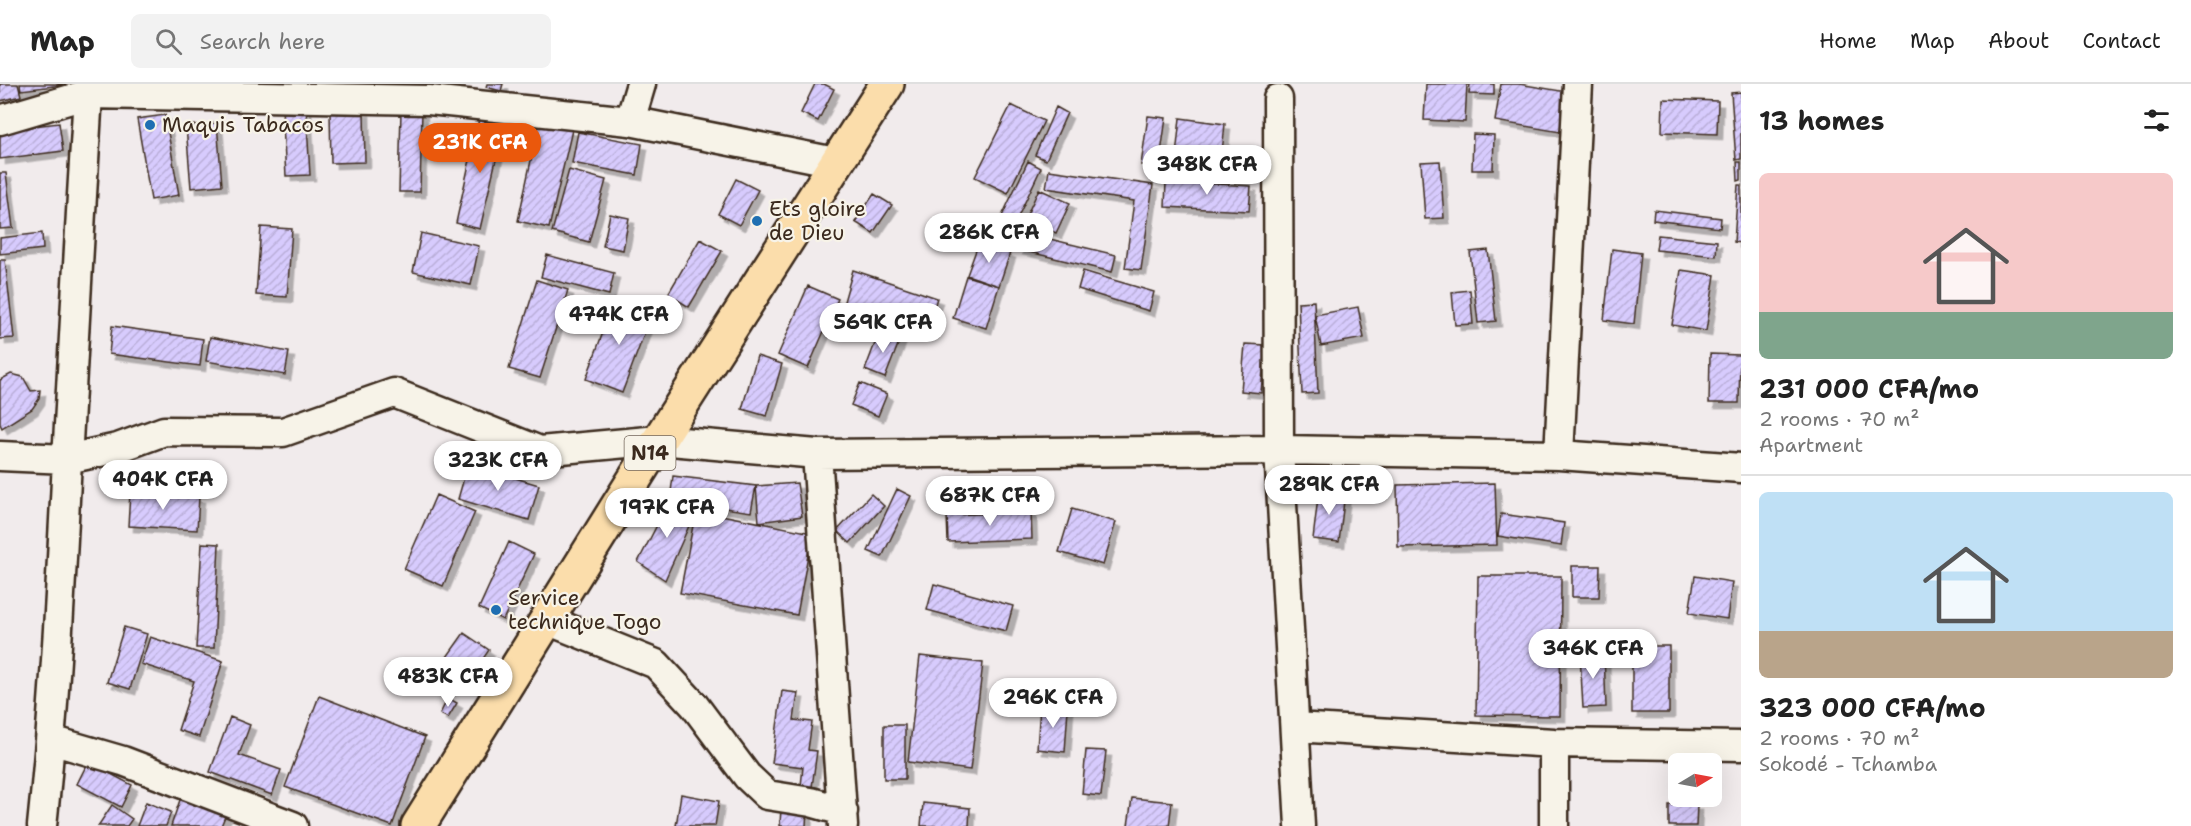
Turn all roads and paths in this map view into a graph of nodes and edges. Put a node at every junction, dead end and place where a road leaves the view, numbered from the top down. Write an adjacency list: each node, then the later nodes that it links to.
1 (641, 84): 7 (street)
2 (887, 84): 8 (main road, N14)
3 (1578, 84): 12 (street)
4 (88, 94): 6 (street); 7 (street); 14 (street)
5 (1278, 99): 10 (street)
6 (0, 120)
7 (630, 122): 8 (street)
8 (836, 162): 9 (main road, N14)
9 (659, 440): 11 (street); 14 (street); 16 (main road, N14)
10 (1279, 450): 11 (street); 12 (street); 17 (street)
11 (818, 454): 21 (street)
12 (1559, 455): 15 (street)
13 (0, 456): 14 (street)
14 (67, 459): 18 (street)
15 (1741, 468)
16 (547, 620): 21 (street); 24 (main road, N14)
17 (1295, 727): 19 (street); 25 (street)
18 (51, 740): 22 (street); 23 (street)
19 (1554, 743): 20 (street); 26 (street)
20 (1741, 746)
21 (843, 818)
22 (42, 826)
23 (293, 826)
24 (418, 826)
25 (1300, 826)
26 (1554, 826)

